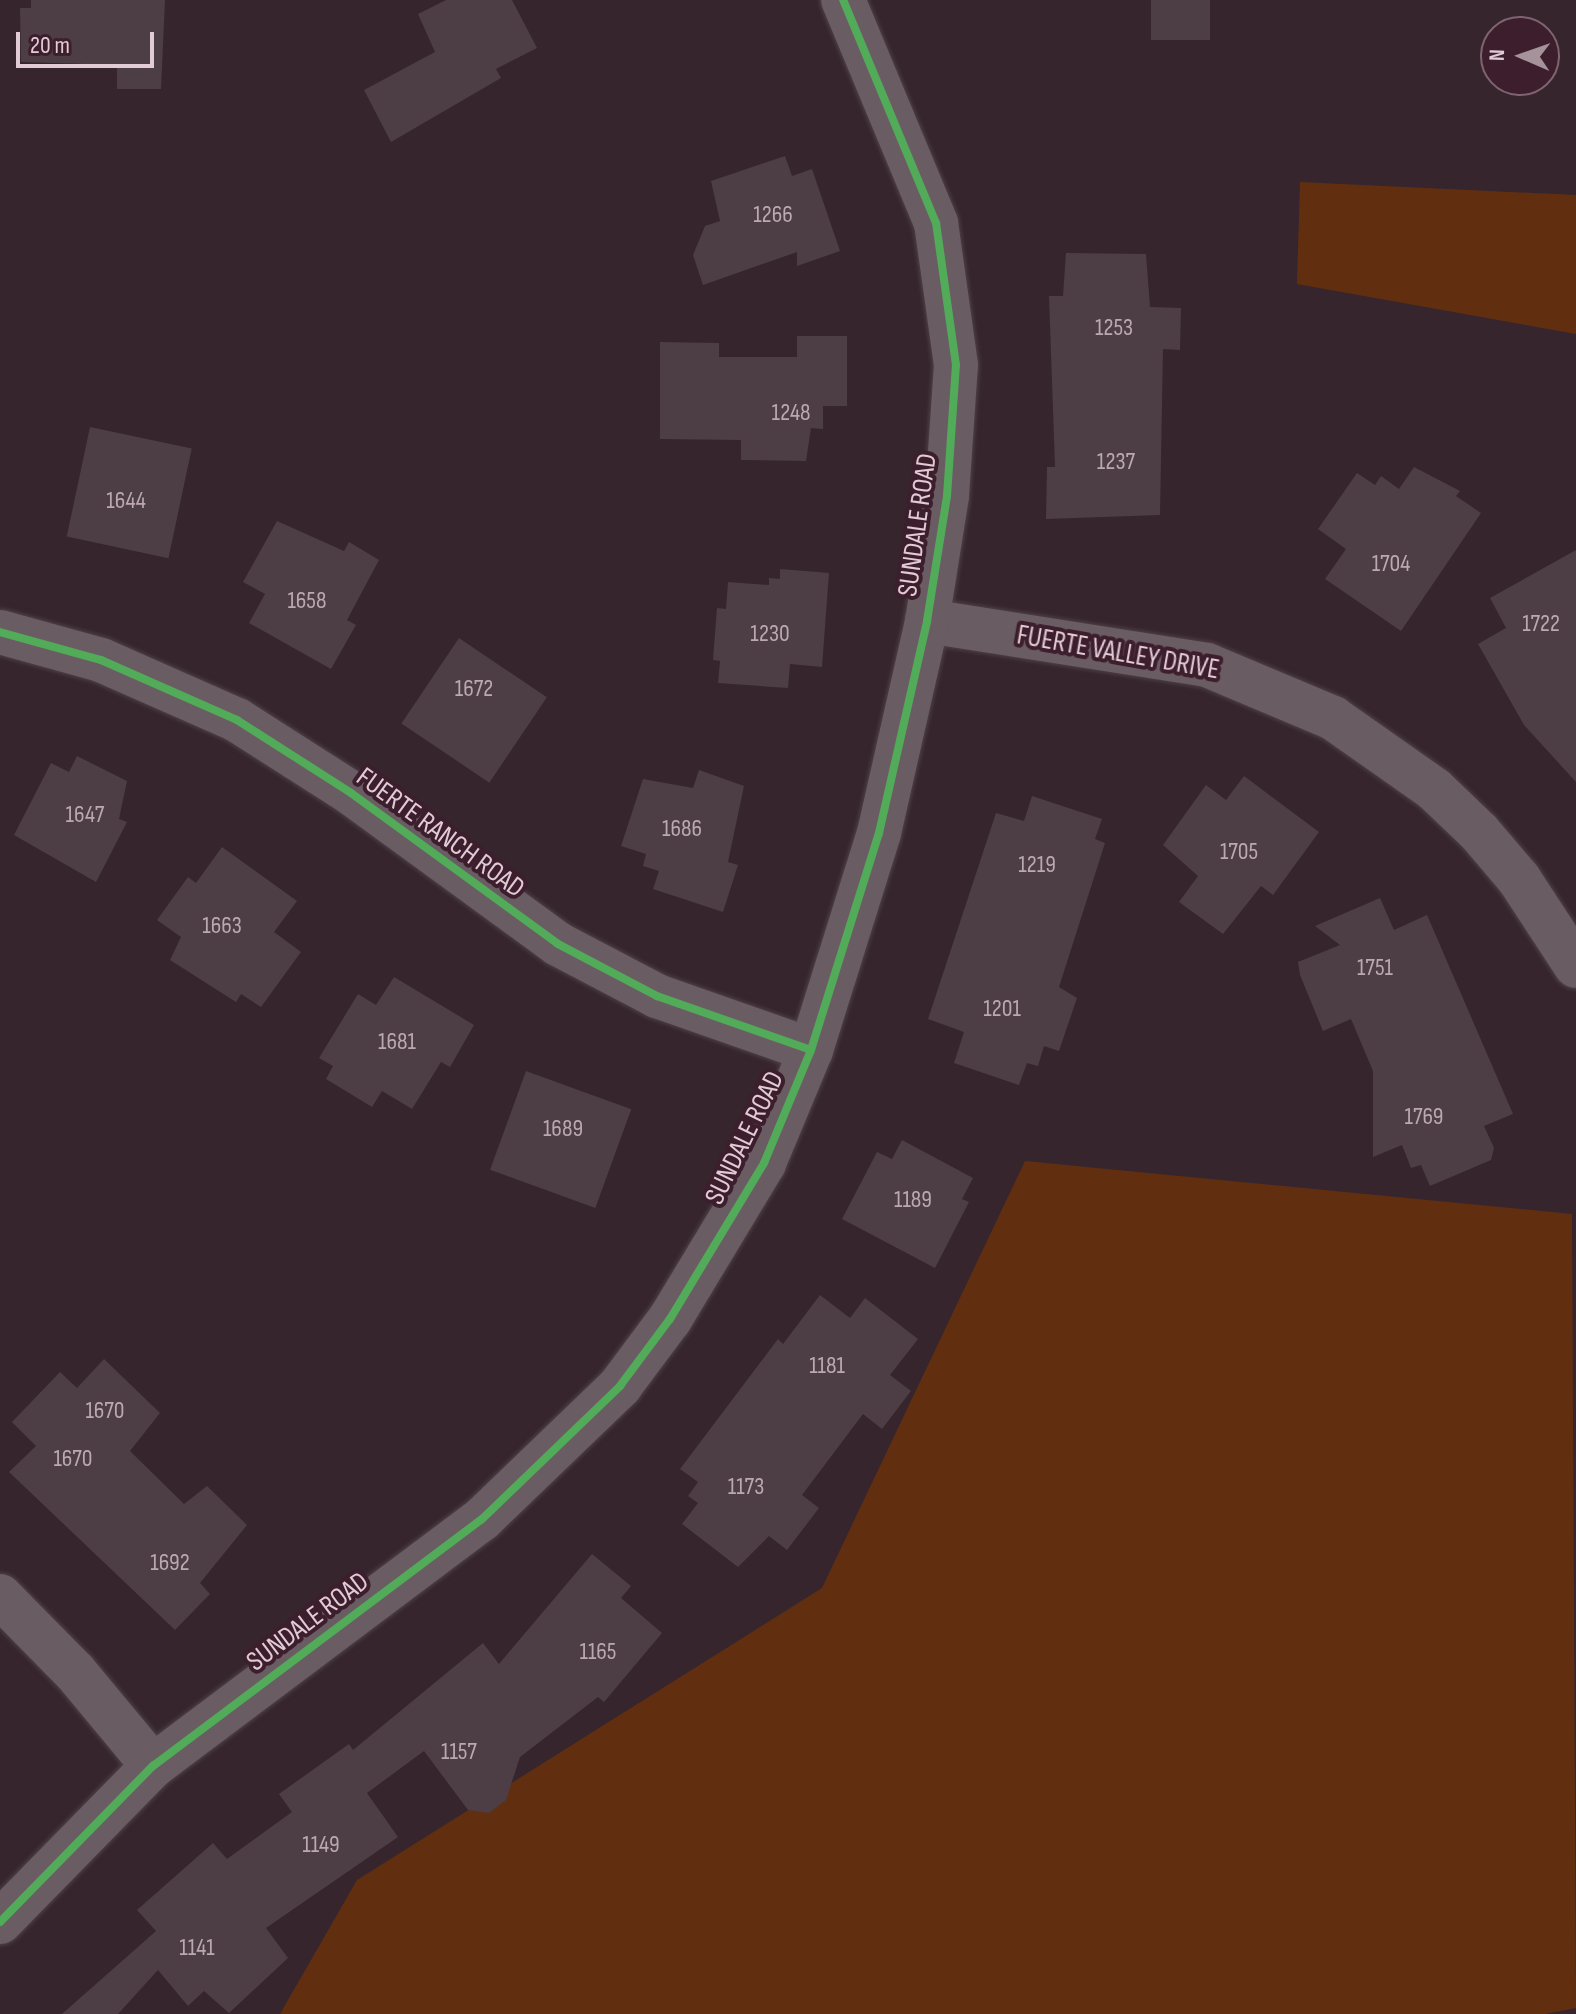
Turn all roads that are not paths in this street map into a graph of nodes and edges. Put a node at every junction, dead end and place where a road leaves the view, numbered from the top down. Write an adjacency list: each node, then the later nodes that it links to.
1 (843, 0): 2 (street, SUNDALE ROAD)
2 (927, 621): 4 (street, FUERTE VALLEY DRIVE); 5 (street, SUNDALE ROAD)
3 (0, 632): 5 (street, FUERTE RANCH ROAD)
4 (1576, 966)
5 (811, 1050): 7 (street, SUNDALE ROAD)
6 (0, 1596): 7 (street)
7 (153, 1766): 8 (street, SUNDALE ROAD)
8 (0, 1922)

